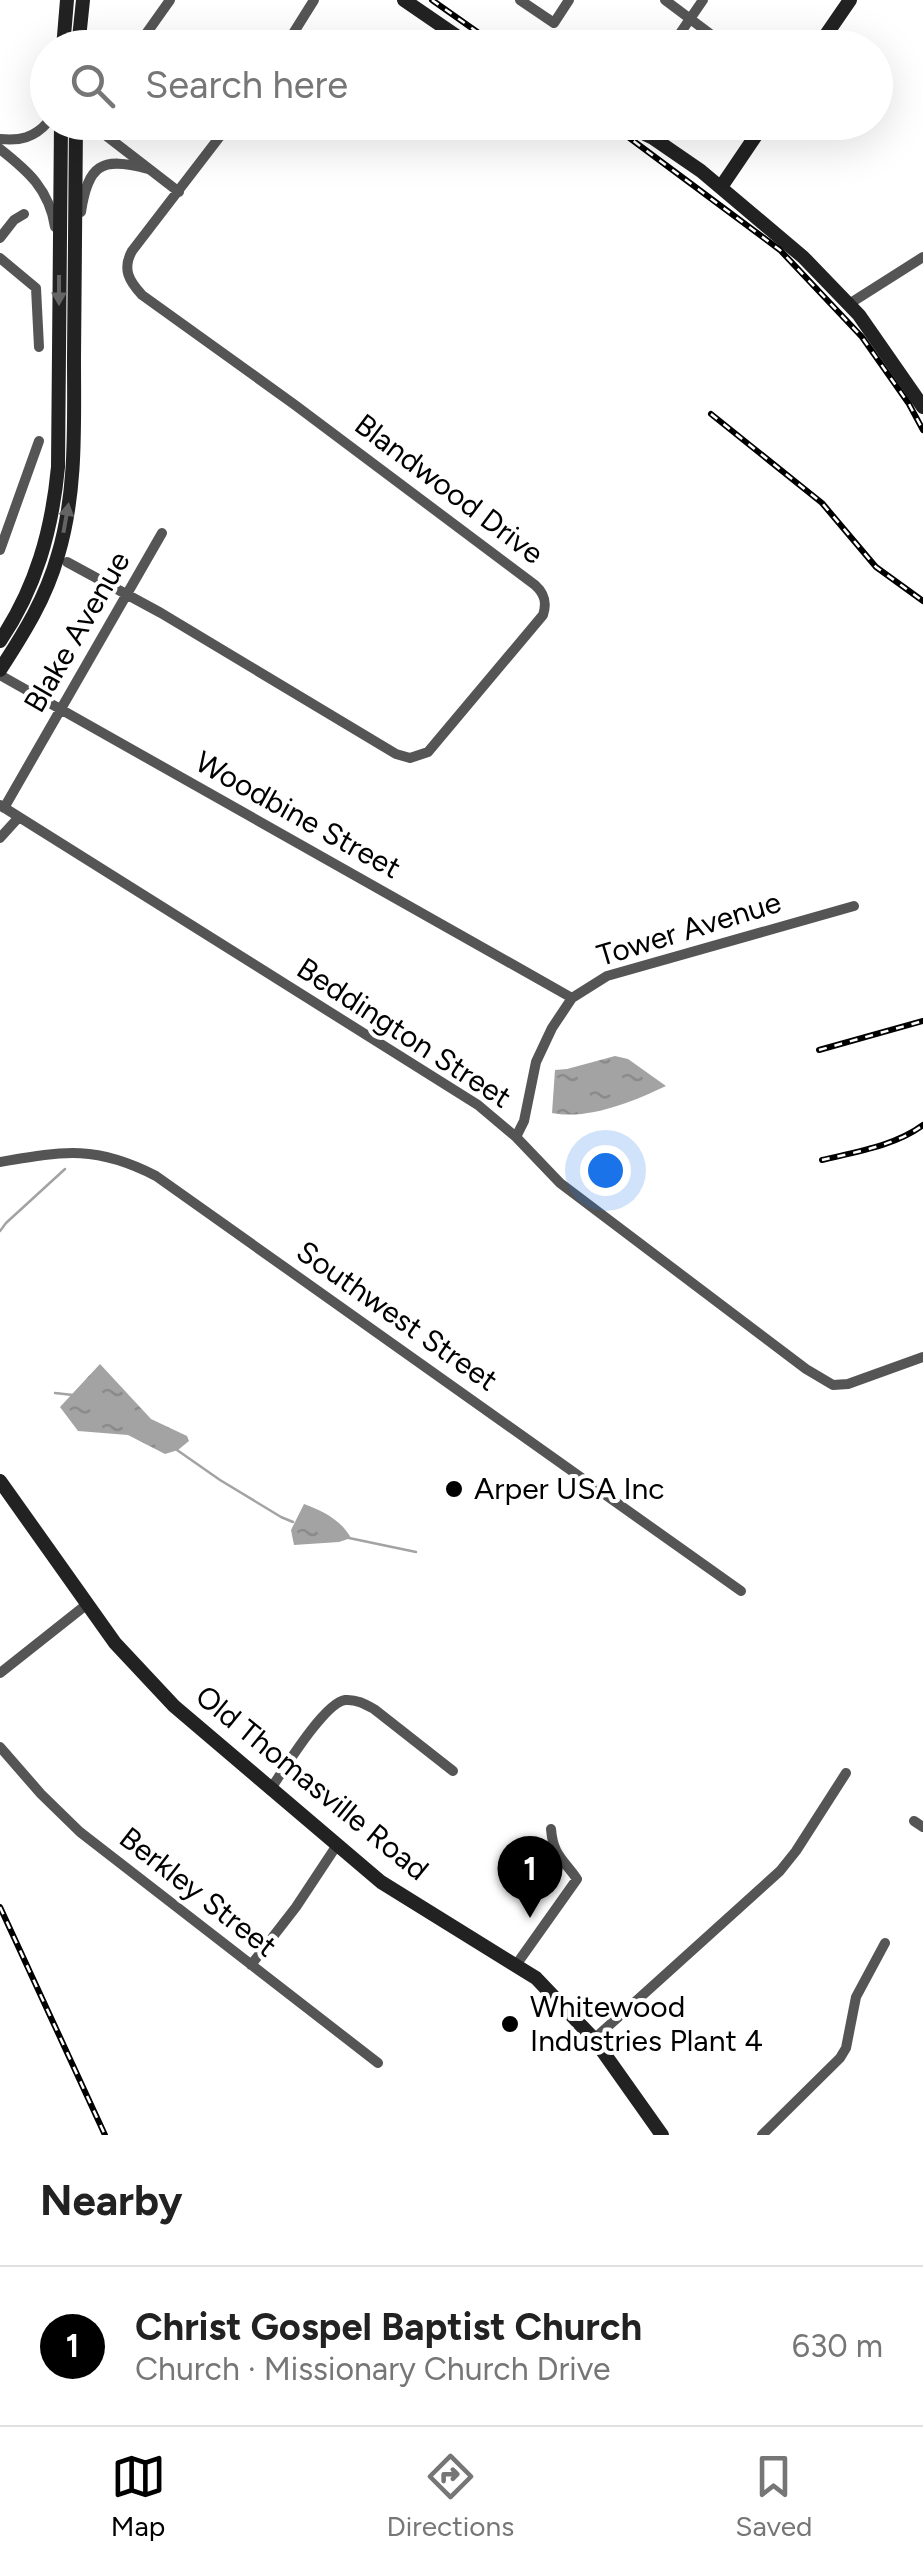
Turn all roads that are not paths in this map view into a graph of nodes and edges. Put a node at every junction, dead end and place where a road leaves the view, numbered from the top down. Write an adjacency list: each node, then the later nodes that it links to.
1 (67, 0): 12 (street)
2 (83, 0): 13 (street)
3 (170, 0): 14 (street)
4 (314, 0): 15 (street)
5 (520, 0): 6 (street)
6 (570, 0)
7 (665, 0): 11 (street)
8 (702, 0): 11 (street)
9 (850, 0): 19 (street)
10 (409, 1): 16 (street)
11 (690, 18): 17 (street); 18 (street)
12 (64, 30)
13 (80, 30)
14 (149, 30)
15 (295, 30)
16 (449, 30)
17 (682, 30)
18 (706, 30)
19 (829, 30)
20 (30, 137): 21 (street)
21 (0, 139)
22 (61, 140): 35 (street)
23 (76, 140): 34 (street)
24 (111, 140): 29 (street)
25 (217, 140): 31 (street, Blandwood Drive)
26 (657, 140): 30 (street)
27 (753, 140): 30 (street)
28 (0, 149): 35 (street)
29 (148, 169): 31 (street); 34 (street)
30 (721, 187): 38 (street)
31 (179, 192): 45 (street, Blandwood Drive)
32 (24, 214): 33 (street)
33 (0, 238)
34 (75, 248): 47 (street, one-way to 34)
35 (58, 249): 46 (street, one-way to 46)
36 (923, 257): 38 (street)
37 (0, 258): 39 (street)
38 (849, 304): 40 (street)
39 (38, 348)
40 (923, 408)
41 (38, 440): 43 (street)
42 (162, 533): 45 (street, Blake Avenue)
43 (0, 550)
44 (67, 562): 45 (street, Blandwood Drive)
45 (127, 596): 48 (street, Blake Avenue)
46 (0, 641)
47 (0, 672): 48 (street, Woodbine Street)
48 (62, 710): 49 (street, Blake Avenue); 53 (street, Woodbine Street)
49 (2, 806): 50 (street, Beddington Street)
50 (19, 817): 51 (street); 54 (street, Beddington Street)
51 (0, 838)
52 (854, 906): 53 (street, Tower Avenue)
53 (572, 998): 54 (street, Tower Avenue)
54 (516, 1137): 56 (street, Beddington Street)
55 (0, 1162): 58 (street, Southwest Street)
56 (923, 1357)
57 (0, 1481): 59 (street, Old Thomasville Road)
58 (741, 1591)
59 (86, 1604): 60 (street); 64 (street, Old Thomasville Road)
60 (1, 1672)
61 (0, 1747): 68 (street, Berkley Street)
62 (453, 1771): 64 (street)
63 (846, 1773): 70 (street)
64 (270, 1790): 66 (street, Old Thomasville Road)
65 (551, 1828): 69 (street)
66 (337, 1845): 68 (street); 69 (street, Old Thomasville Road)
67 (885, 1942): 73 (street)
68 (252, 1965): 71 (street, Berkley Street)
69 (516, 1965): 70 (street, Old Thomasville Road)
70 (594, 2039): 72 (street, Old Thomasville Road)
71 (378, 2064)
72 (662, 2135)
73 (762, 2135)

